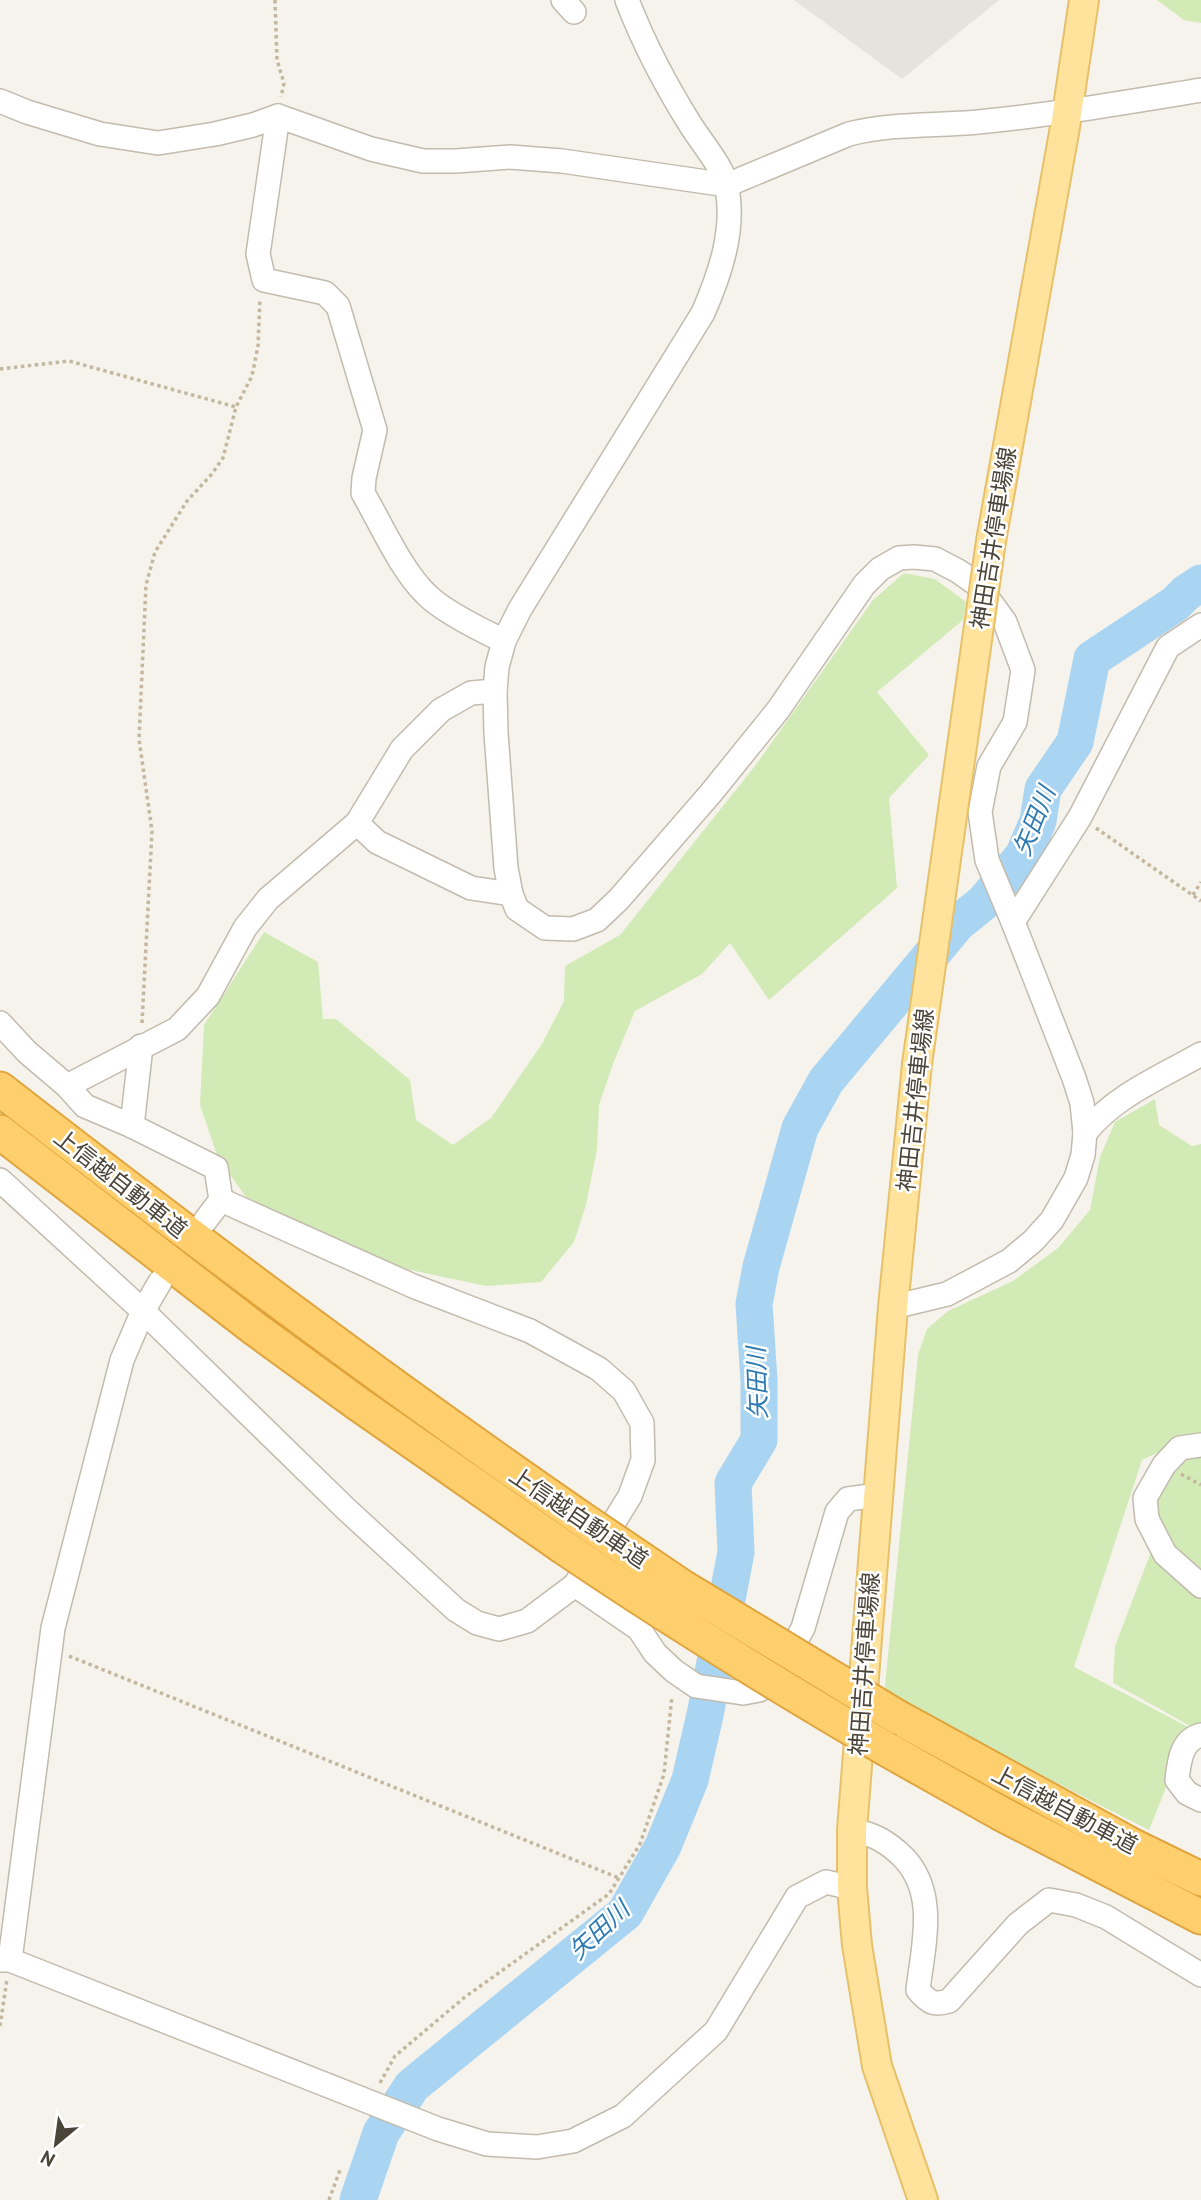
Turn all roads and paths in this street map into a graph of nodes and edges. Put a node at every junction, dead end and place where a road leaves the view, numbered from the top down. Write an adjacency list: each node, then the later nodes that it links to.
1 (275, 0): 7 (path)
2 (627, 0): 8 (street)
3 (1084, 0): 6 (main road, 神田吉井停車場線)
4 (1201, 90): 6 (street)
5 (0, 102): 7 (street)
6 (1066, 111): 8 (street); 34 (main road, 神田吉井停車場線, bridge)
7 (278, 116): 8 (street); 9 (street)
8 (727, 185): 13 (street)
9 (264, 280): 11 (path); 13 (street)
10 (0, 369): 11 (path)
11 (236, 407): 23 (path)
12 (1201, 625): 15 (street)
13 (504, 641): 14 (street)
14 (495, 691): 16 (street); 18 (street)
15 (1080, 817): 19 (path); 21 (street)
16 (357, 822): 18 (street); 23 (street)
17 (1201, 883): 19 (path)
18 (510, 894): 21 (street)
19 (1193, 895): 20 (path)
20 (1201, 901)
21 (1009, 912): 29 (street)
22 (0, 1023): 25 (street)
23 (141, 1046): 25 (street); 27 (street)
24 (1201, 1054): 29 (street)
25 (67, 1086): 27 (street)
26 (0, 1089): 46 (highway, 上信越自動車道, bridge)
27 (132, 1126): 31 (street)
28 (0, 1132): 48 (highway, 上信越自動車道, bridge)
29 (1085, 1133): 34 (street)
30 (0, 1180): 35 (street)
31 (221, 1200): 32 (street); 38 (street)
32 (205, 1221)
33 (160, 1282): 35 (street)
34 (893, 1307): 37 (main road, 神田吉井停車場線)
35 (143, 1311): 38 (street); 40 (street)
36 (1201, 1445): 39 (street)
37 (878, 1494): 41 (street); 44 (main road, 神田吉井停車場線)
38 (575, 1585): 41 (street)
39 (1201, 1586)
40 (50, 1648): 45 (path); 49 (street)
41 (674, 1671): 45 (path)
42 (1201, 1735): 43 (street)
43 (1201, 1800)
44 (852, 1830): 47 (main road, 神田吉井停車場線); 50 (street)
45 (619, 1878): 52 (path)
46 (1201, 1879)
47 (852, 1888): 52 (street); 55 (main road, 神田吉井停車場線)
48 (1201, 1917)
49 (5, 1960): 51 (path); 52 (street)
50 (1201, 1975)
51 (0, 2026)
52 (369, 2103)
53 (341, 2170): 54 (path)
54 (329, 2200)
55 (923, 2200)

